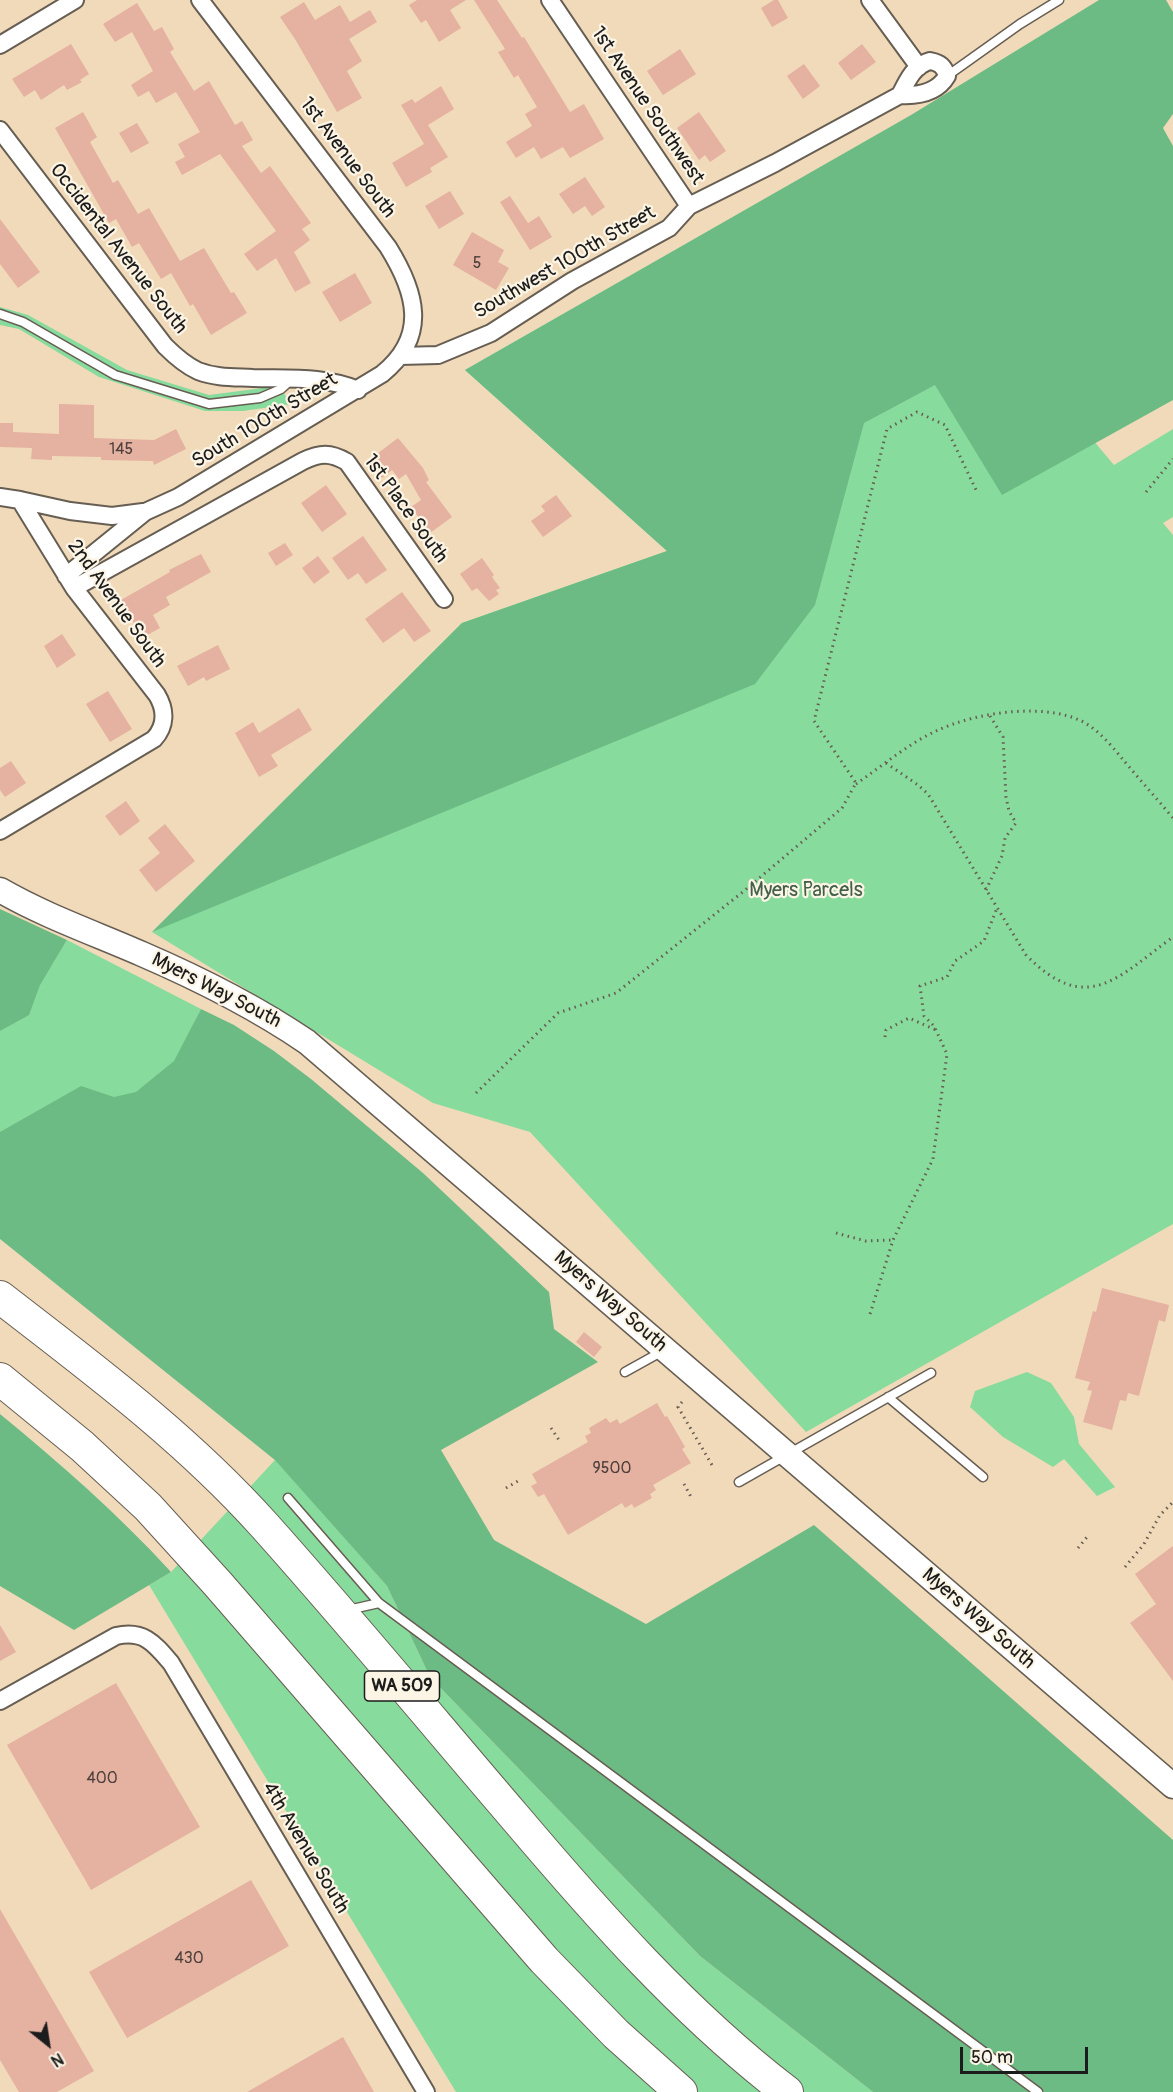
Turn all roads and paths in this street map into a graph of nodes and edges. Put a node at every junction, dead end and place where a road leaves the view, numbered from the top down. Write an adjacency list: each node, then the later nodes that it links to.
1 (75, 0): 6 (street)
2 (200, 0): 13 (street, 1st Avenue South)
3 (550, 0): 11 (street, 1st Avenue Southwest)
4 (870, 0): 7 (street)
5 (1059, 0): 8 (lane, Southwest 100th Street)
6 (0, 45)
7 (919, 66): 8 (street); 9 (street, Southwest 100th Street)
8 (946, 76): 9 (street, Southwest 100th Street)
9 (900, 95): 11 (street, Southwest 100th Street)
10 (0, 130): 14 (street, Occidental Avenue South)
11 (689, 206): 13 (street, Southwest 100th Street)
12 (0, 314): 14 (lane)
13 (400, 356): 15 (street, South 100th Street)
14 (292, 379): 15 (street, Occidental Avenue South)
15 (358, 390): 21 (street, South 100th Street)
16 (1173, 459): 18 (path)
17 (978, 492): 26 (path)
18 (1146, 492)
19 (0, 497): 20 (street)
20 (20, 500): 21 (street, South 100th Street); 22 (street, 2nd Avenue South)
21 (144, 512): 22 (street, South 100th Street)
22 (70, 582): 23 (street, 1st Place South); 28 (street, 2nd Avenue South)
23 (444, 599)
24 (990, 716): 25 (path); 27 (path); 30 (path)
25 (886, 763): 26 (path); 30 (path)
26 (856, 784): 35 (path)
27 (1173, 818)
28 (0, 831)
29 (0, 890): 40 (main road, Myers Way South)
30 (986, 890): 31 (path)
31 (997, 908): 32 (path); 33 (path)
32 (1173, 937)
33 (936, 1030): 34 (path); 37 (path)
34 (885, 1037)
35 (476, 1093)
36 (836, 1233): 37 (path)
37 (893, 1240): 39 (path)
38 (0, 1297): 62 (highway, WA 509)
39 (870, 1314)
40 (664, 1350): 41 (lane); 48 (main road, Myers Way South)
41 (625, 1372)
42 (931, 1373): 44 (lane)
43 (0, 1379): 66 (highway)
44 (888, 1397): 48 (lane); 50 (lane)
45 (682, 1402): 49 (path)
46 (551, 1428): 47 (path)
47 (559, 1440)
48 (786, 1454): 52 (lane); 64 (main road, Myers Way South)
49 (712, 1466)
50 (983, 1477)
51 (518, 1481): 54 (path)
52 (739, 1482)
53 (684, 1484): 55 (path)
54 (506, 1488)
55 (691, 1497)
56 (288, 1498): 61 (lane)
57 (1173, 1502): 60 (path)
58 (1087, 1537): 59 (path)
59 (1078, 1548)
60 (1125, 1567)
61 (379, 1603): 62 (lane); 68 (lane)
62 (339, 1612): 67 (highway, WA 509)
63 (0, 1701): 65 (street, 4th Avenue South)
64 (1173, 1786)
65 (426, 2092)
66 (681, 2092)
67 (787, 2092)
68 (1038, 2092)

